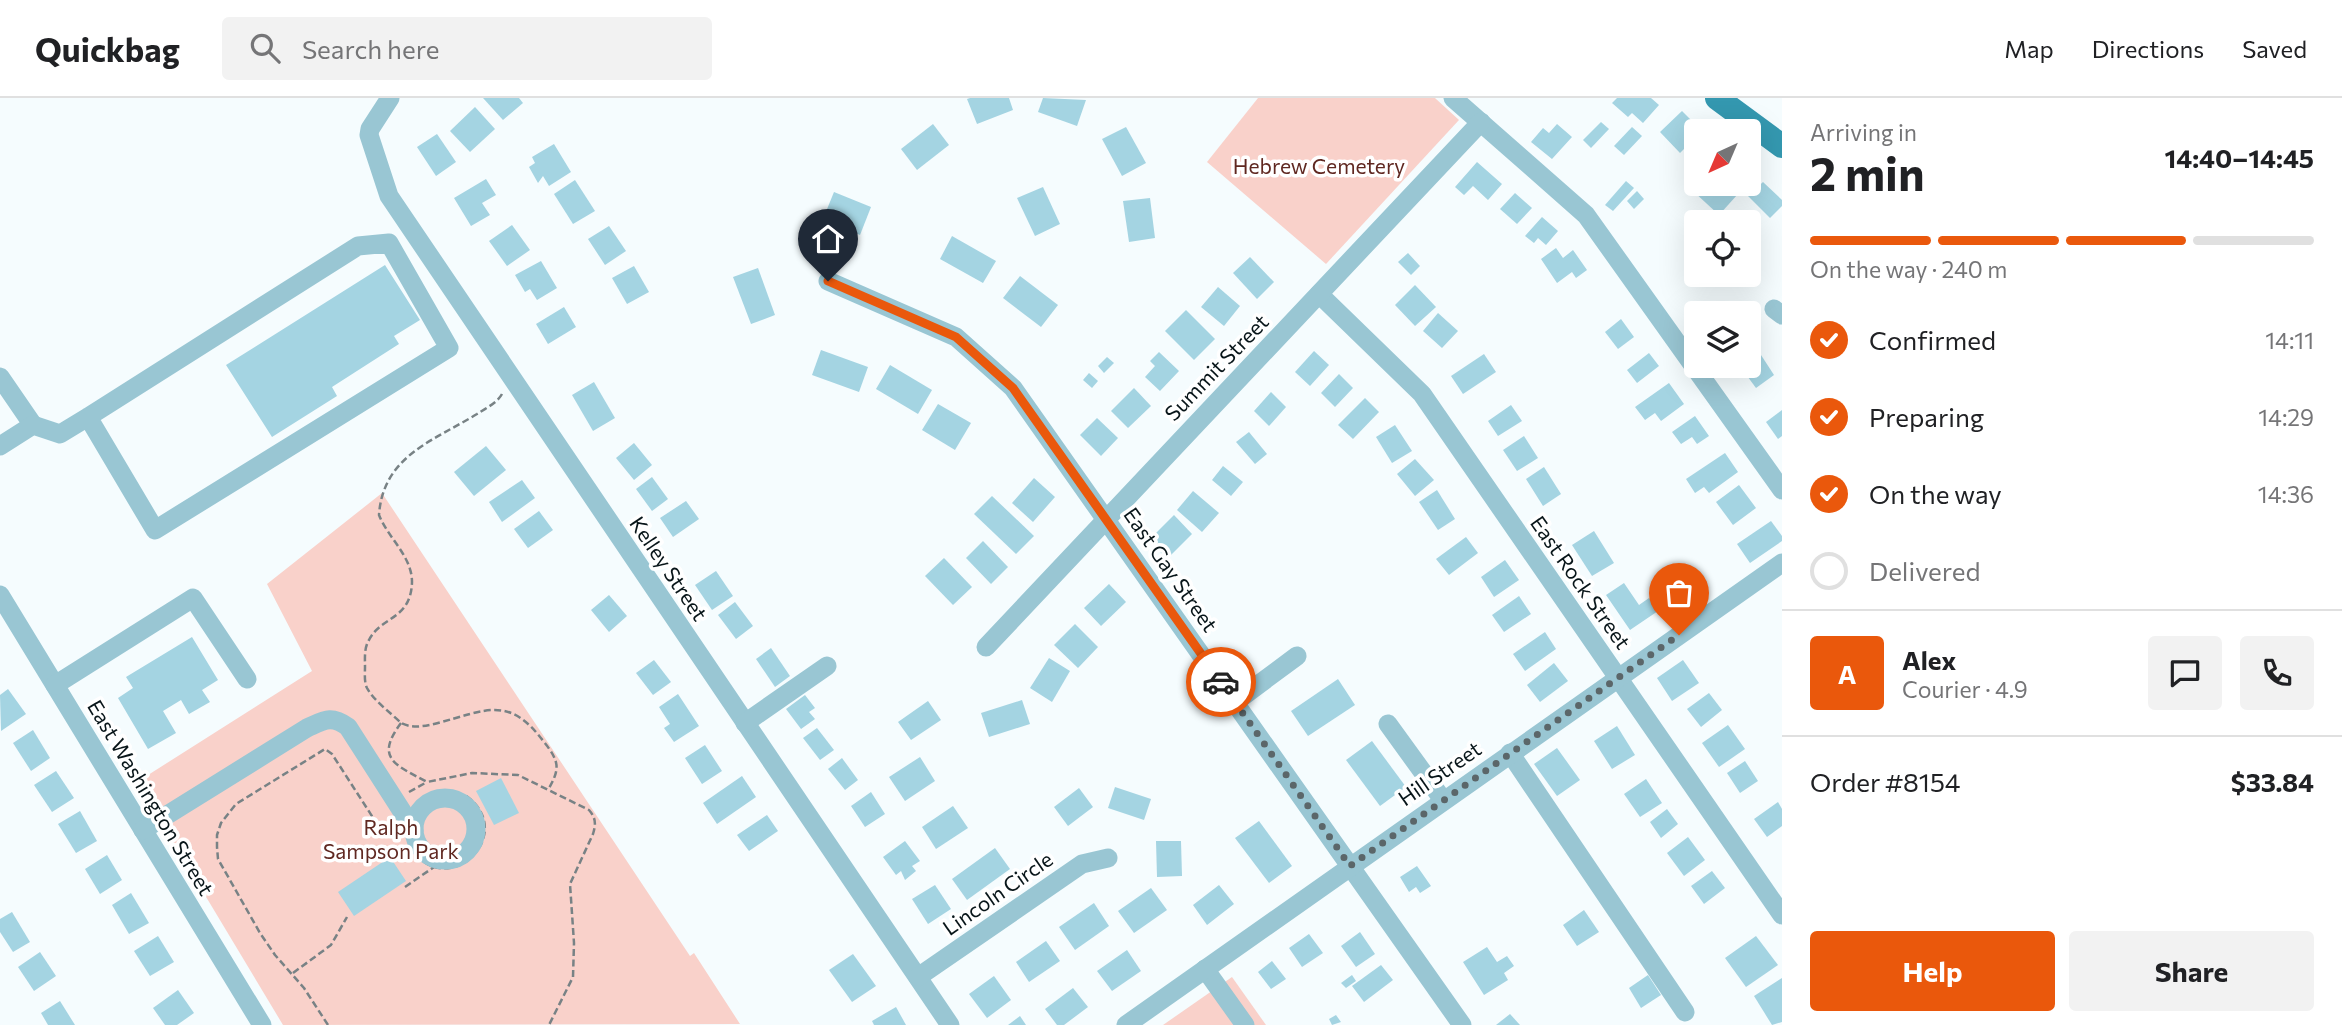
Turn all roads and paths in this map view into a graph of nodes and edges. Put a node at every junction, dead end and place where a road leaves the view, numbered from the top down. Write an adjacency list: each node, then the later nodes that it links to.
1 (390, 98): 25 (street, Kelley Street)
2 (1453, 98): 4 (street)
3 (1717, 98): 5 (main road)
4 (1481, 122): 7 (street, Summit Street); 13 (street)
5 (1782, 146)
6 (828, 281): 14 (street, East Gay Street)
7 (1319, 294): 14 (street, Summit Street); 20 (street, East Rock Street)
8 (0, 377): 11 (street)
9 (502, 392): 24 (path)
10 (88, 417): 10 (street); 11 (street)
11 (33, 425): 12 (street)
12 (0, 446)
13 (1782, 490)
14 (1105, 519): 17 (street, Summit Street); 23 (street, East Gay Street)
15 (1782, 562): 20 (street, Hill Street)
16 (0, 595): 22 (street, East Washington Street)
17 (986, 647)
18 (1297, 656): 23 (street)
19 (827, 666): 25 (street)
20 (1618, 678): 27 (street, Hill Street); 39 (street, East Rock Street)
21 (247, 679): 22 (street)
22 (55, 685): 33 (street, East Washington Street)
23 (1235, 702): 36 (street, East Gay Street)
24 (401, 723): 28 (path); 29 (path)
25 (745, 723): 43 (street, Kelley Street)
26 (1388, 724): 32 (street)
27 (1510, 753): 32 (street, Hill Street); 44 (street)
28 (427, 782): 29 (path); 31 (path)
29 (548, 790): 47 (path)
30 (247, 796): 42 (path)
31 (401, 796)
32 (1443, 800): 36 (street, Hill Street)
33 (143, 830): 34 (street); 45 (street, East Washington Street)
34 (414, 830)
35 (1108, 858): 43 (street, Lincoln Circle)
36 (1350, 866): 41 (street, Hill Street); 51 (street, East Gay Street)
37 (434, 867): 38 (path)
38 (405, 887)
39 (1782, 915)
40 (347, 917): 42 (path)
41 (1205, 969): 49 (street, Hill Street); 50 (street)
42 (292, 974): 46 (path)
43 (918, 977): 48 (street, Kelley Street)
44 (1685, 1012)
45 (260, 1024)
46 (328, 1025)
47 (549, 1025)
48 (950, 1025)
49 (1126, 1025)
50 (1245, 1025)
51 (1462, 1025)

